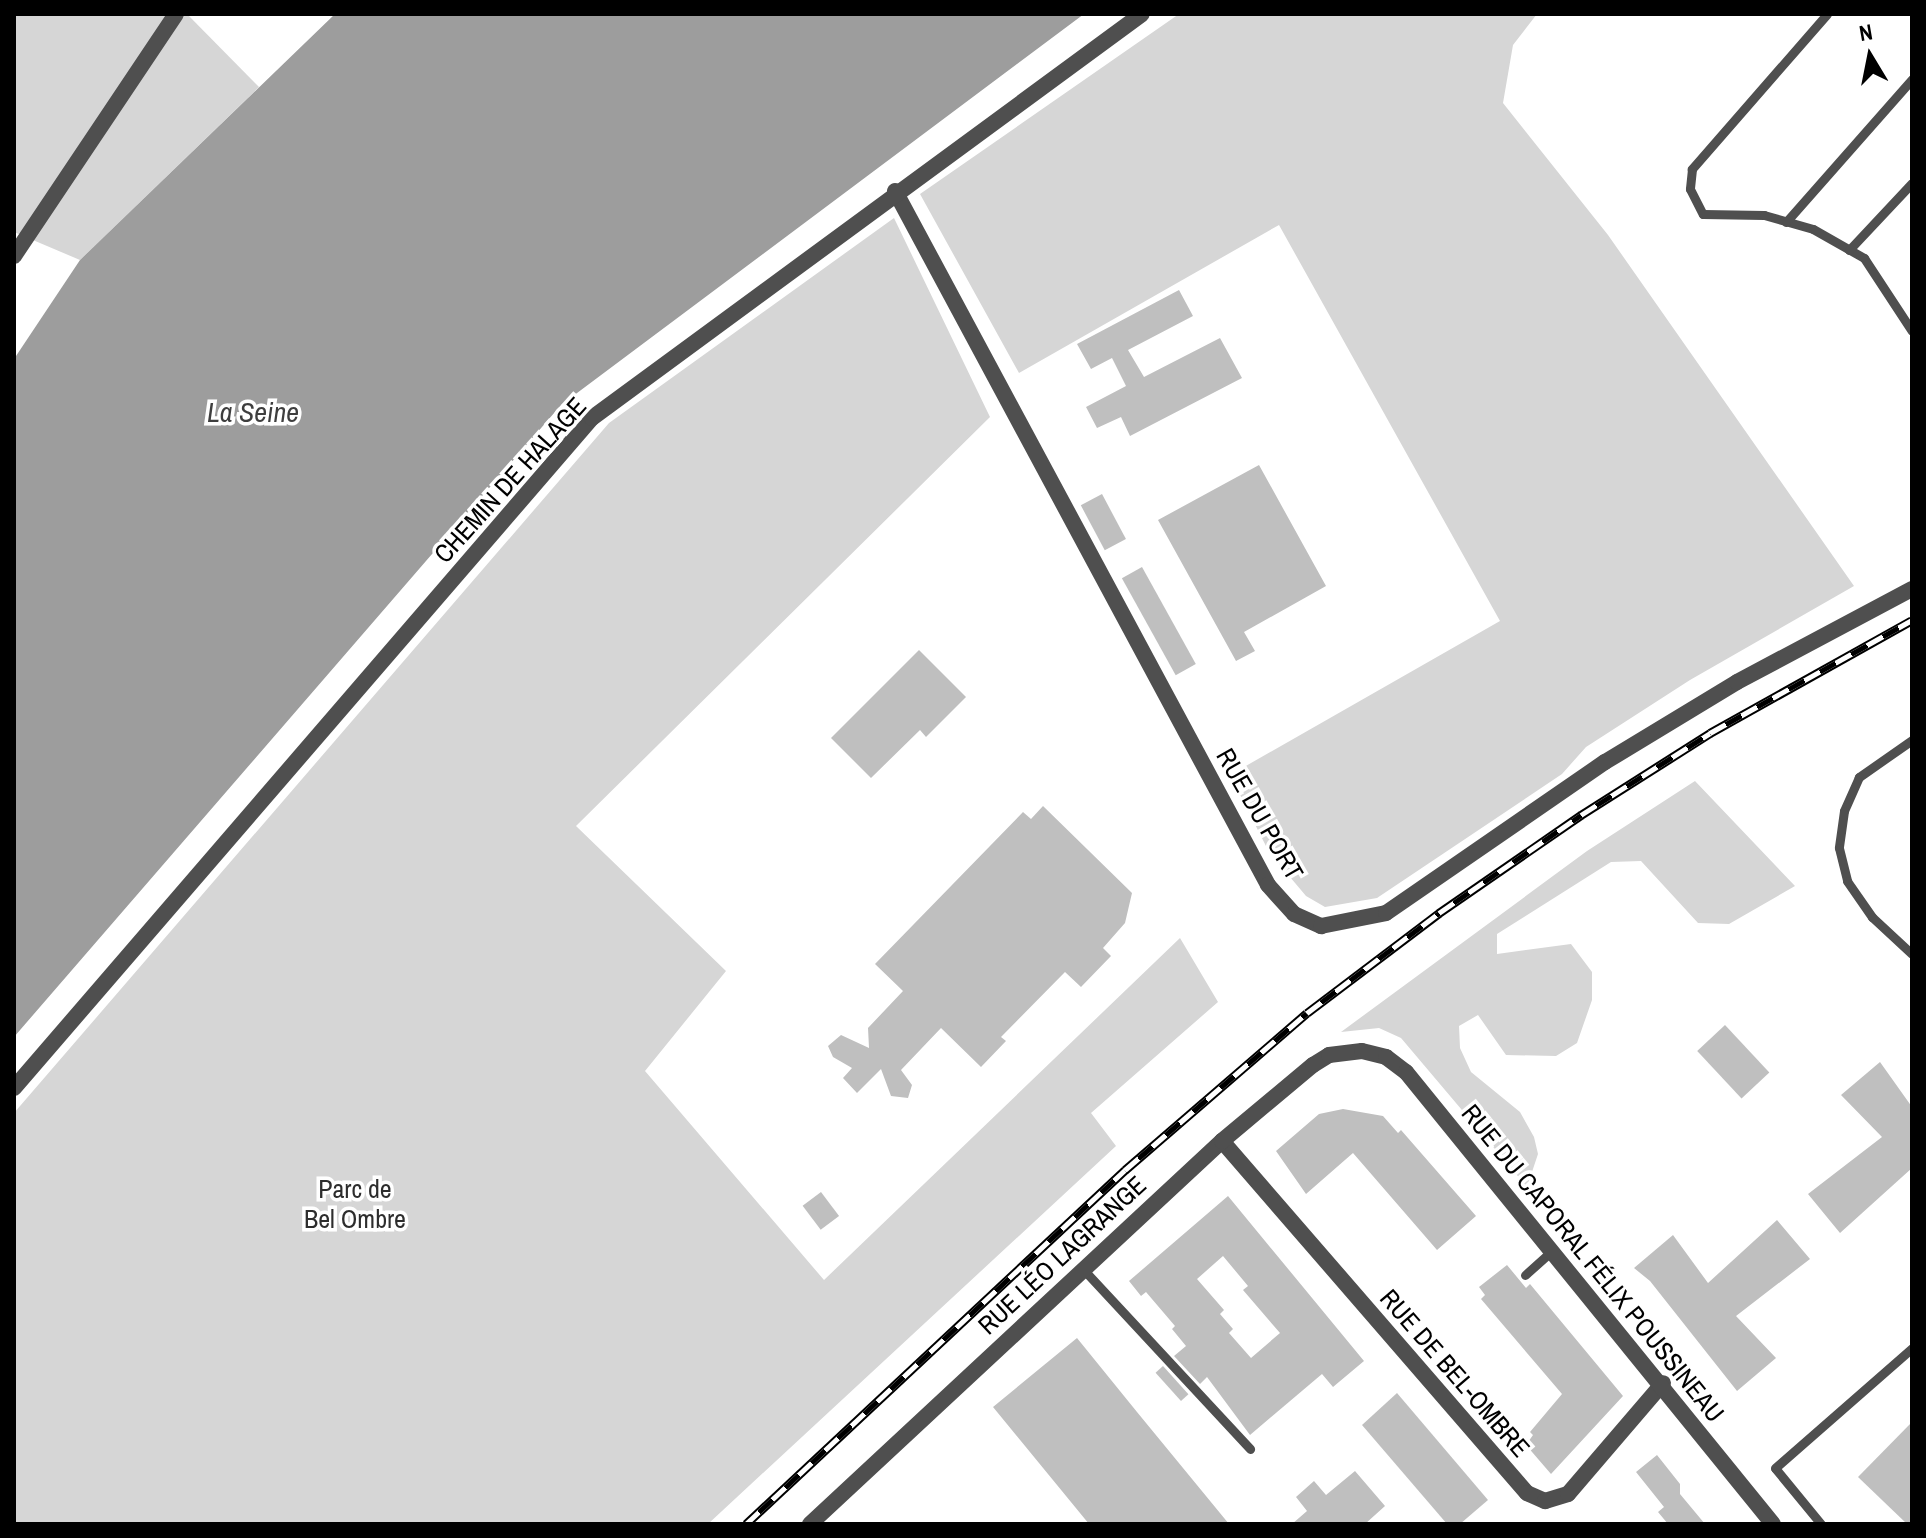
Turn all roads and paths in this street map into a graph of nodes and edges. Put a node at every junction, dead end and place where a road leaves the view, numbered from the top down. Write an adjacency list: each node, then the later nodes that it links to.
1 (176, 14): 9 (street)
2 (1142, 14): 6 (street, CHEMIN DE HALAGE)
3 (1827, 14): 7 (lane)
4 (1912, 79): 7 (lane)
5 (1912, 183): 8 (lane)
6 (895, 191): 11 (street, RUE DU PORT); 15 (street, CHEMIN DE HALAGE)
7 (1786, 222): 8 (lane)
8 (1849, 250): 10 (lane)
9 (14, 256)
10 (1912, 331)
11 (1912, 589)
12 (1912, 740): 13 (lane)
13 (1912, 954)
14 (1362, 1051): 16 (street, RUE LÉO LAGRANGE); 17 (street, RUE DU CAPORAL FÉLIX POUSSINEAU)
15 (14, 1088)
16 (1222, 1141): 18 (street, RUE LÉO LAGRANGE); 21 (street, RUE DE BEL-OMBRE)
17 (1553, 1250): 19 (lane); 21 (street, RUE DU CAPORAL FÉLIX POUSSINEAU)
18 (1082, 1268): 22 (lane); 23 (street, RUE LÉO LAGRANGE)
19 (1525, 1275)
20 (1912, 1348): 25 (lane)
21 (1663, 1383): 24 (street, RUE DU CAPORAL FÉLIX POUSSINEAU)
22 (1250, 1449)
23 (810, 1524)
24 (1773, 1524)
25 (1821, 1524)

